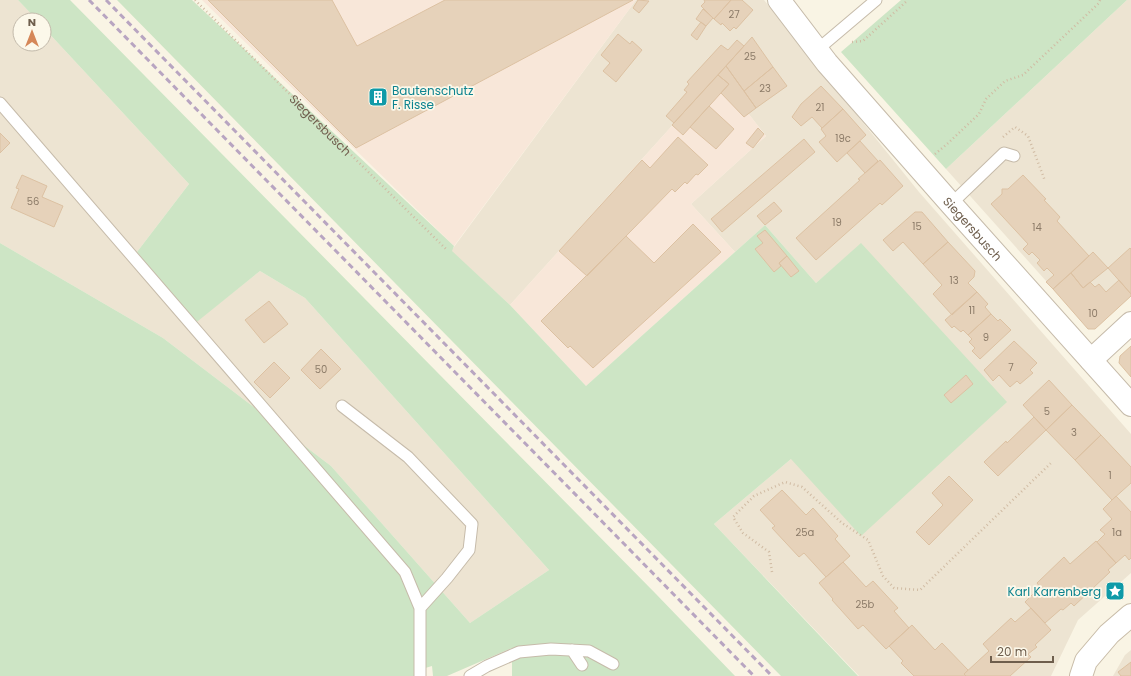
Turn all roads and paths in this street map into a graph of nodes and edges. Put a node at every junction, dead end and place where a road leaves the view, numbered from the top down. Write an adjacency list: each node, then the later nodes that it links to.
1 (195, 0): 12 (path, Siegersbusch)
2 (779, 0): 7 (street, Siegersbusch)
3 (876, 0): 6 (lane)
4 (908, 0): 6 (path)
5 (1100, 0): 9 (path)
6 (834, 36): 7 (lane)
7 (817, 50): 11 (street, Siegersbusch)
8 (0, 103): 19 (lane)
9 (932, 156)
10 (1014, 156): 11 (lane)
11 (951, 204): 14 (street, Siegersbusch)
12 (446, 249)
13 (1131, 323): 14 (street)
14 (1091, 360): 15 (street, Siegersbusch)
15 (1131, 404)
16 (342, 406): 19 (lane)
17 (1052, 462): 18 (path)
18 (772, 572)
19 (420, 608): 24 (lane)
20 (1131, 615): 26 (street)
21 (572, 650): 22 (lane); 23 (lane); 25 (lane)
22 (613, 664)
23 (582, 665)
24 (420, 676)
25 (470, 676)
26 (1080, 676)

